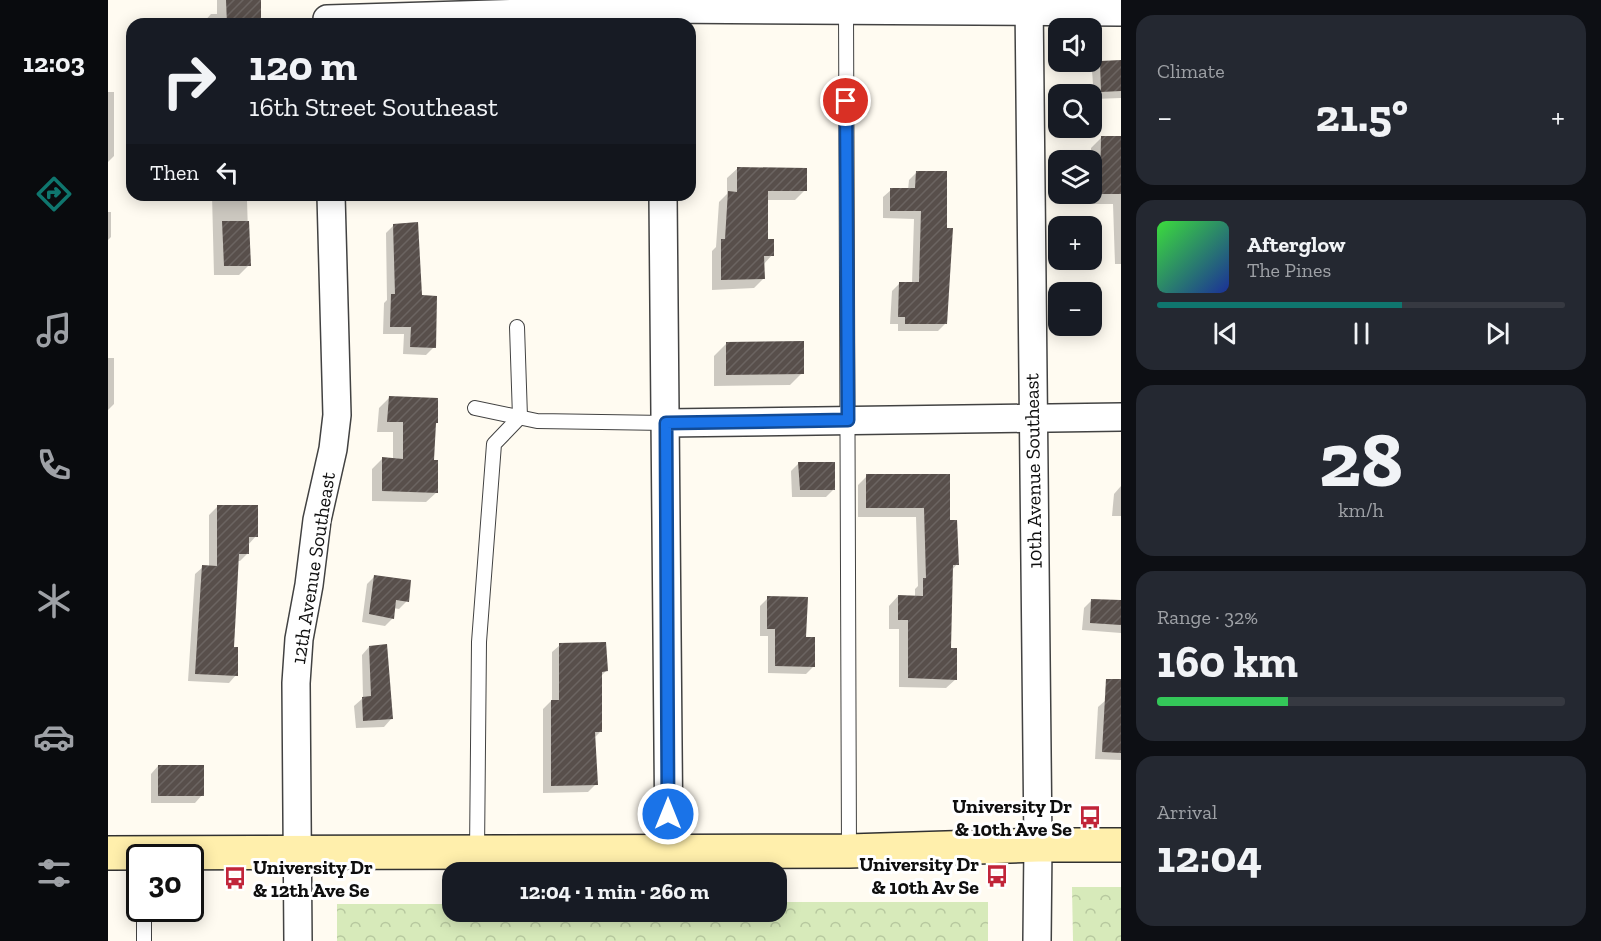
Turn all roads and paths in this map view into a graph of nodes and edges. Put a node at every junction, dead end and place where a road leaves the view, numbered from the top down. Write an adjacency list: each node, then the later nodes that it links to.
1 (1029, 6): 2 (street); 4 (street); 11 (street, 10th Avenue Southeast)
2 (846, 10): 3 (street); 13 (lane)
3 (660, 11): 5 (street)
4 (1121, 12)
5 (327, 14)
6 (331, 201): 18 (street, 12th Avenue Southeast)
7 (663, 201): 14 (street)
8 (517, 327): 10 (lane)
9 (475, 408): 10 (lane)
10 (520, 417): 14 (lane); 19 (lane)
11 (1032, 417): 12 (street); 13 (street); 15 (street, 10th Avenue Southeast)
12 (1121, 417)
13 (848, 420): 14 (street); 17 (lane)
14 (666, 423): 20 (street)
15 (1038, 845): 16 (street); 17 (street); 27 (street, 10th Avenue Southeast)
16 (1121, 845)
17 (849, 851): 20 (street)
18 (297, 852): 19 (street); 23 (street); 26 (street, 12th Avenue Southeast)
19 (477, 852): 20 (street)
20 (669, 852)
21 (108, 853): 22 (street)
22 (126, 854)
23 (204, 854)
24 (144, 922): 25 (lane)
25 (144, 941)
26 (298, 941)
27 (1037, 941)

